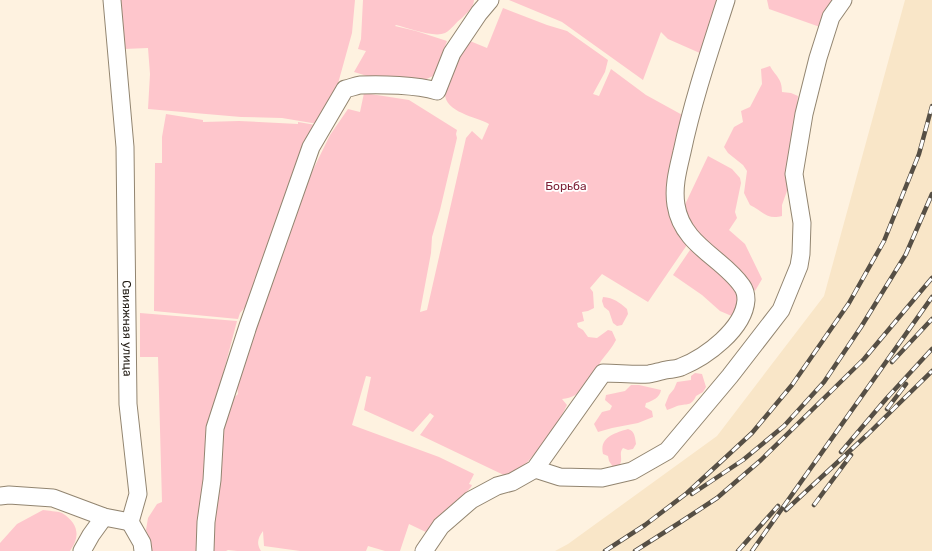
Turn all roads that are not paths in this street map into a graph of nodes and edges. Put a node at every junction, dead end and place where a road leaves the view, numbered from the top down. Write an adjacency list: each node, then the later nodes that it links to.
1 (112, 0): 8 (street, Свияжная улица)
2 (490, 0): 11 (street)
3 (726, 0): 5 (street)
4 (843, 0): 5 (street)
5 (535, 468): 12 (street)
6 (0, 496): 7 (street)
7 (104, 517): 8 (street); 9 (street)
8 (130, 522): 10 (street)
9 (82, 551)
10 (143, 551)
11 (205, 551)
12 (424, 551)

